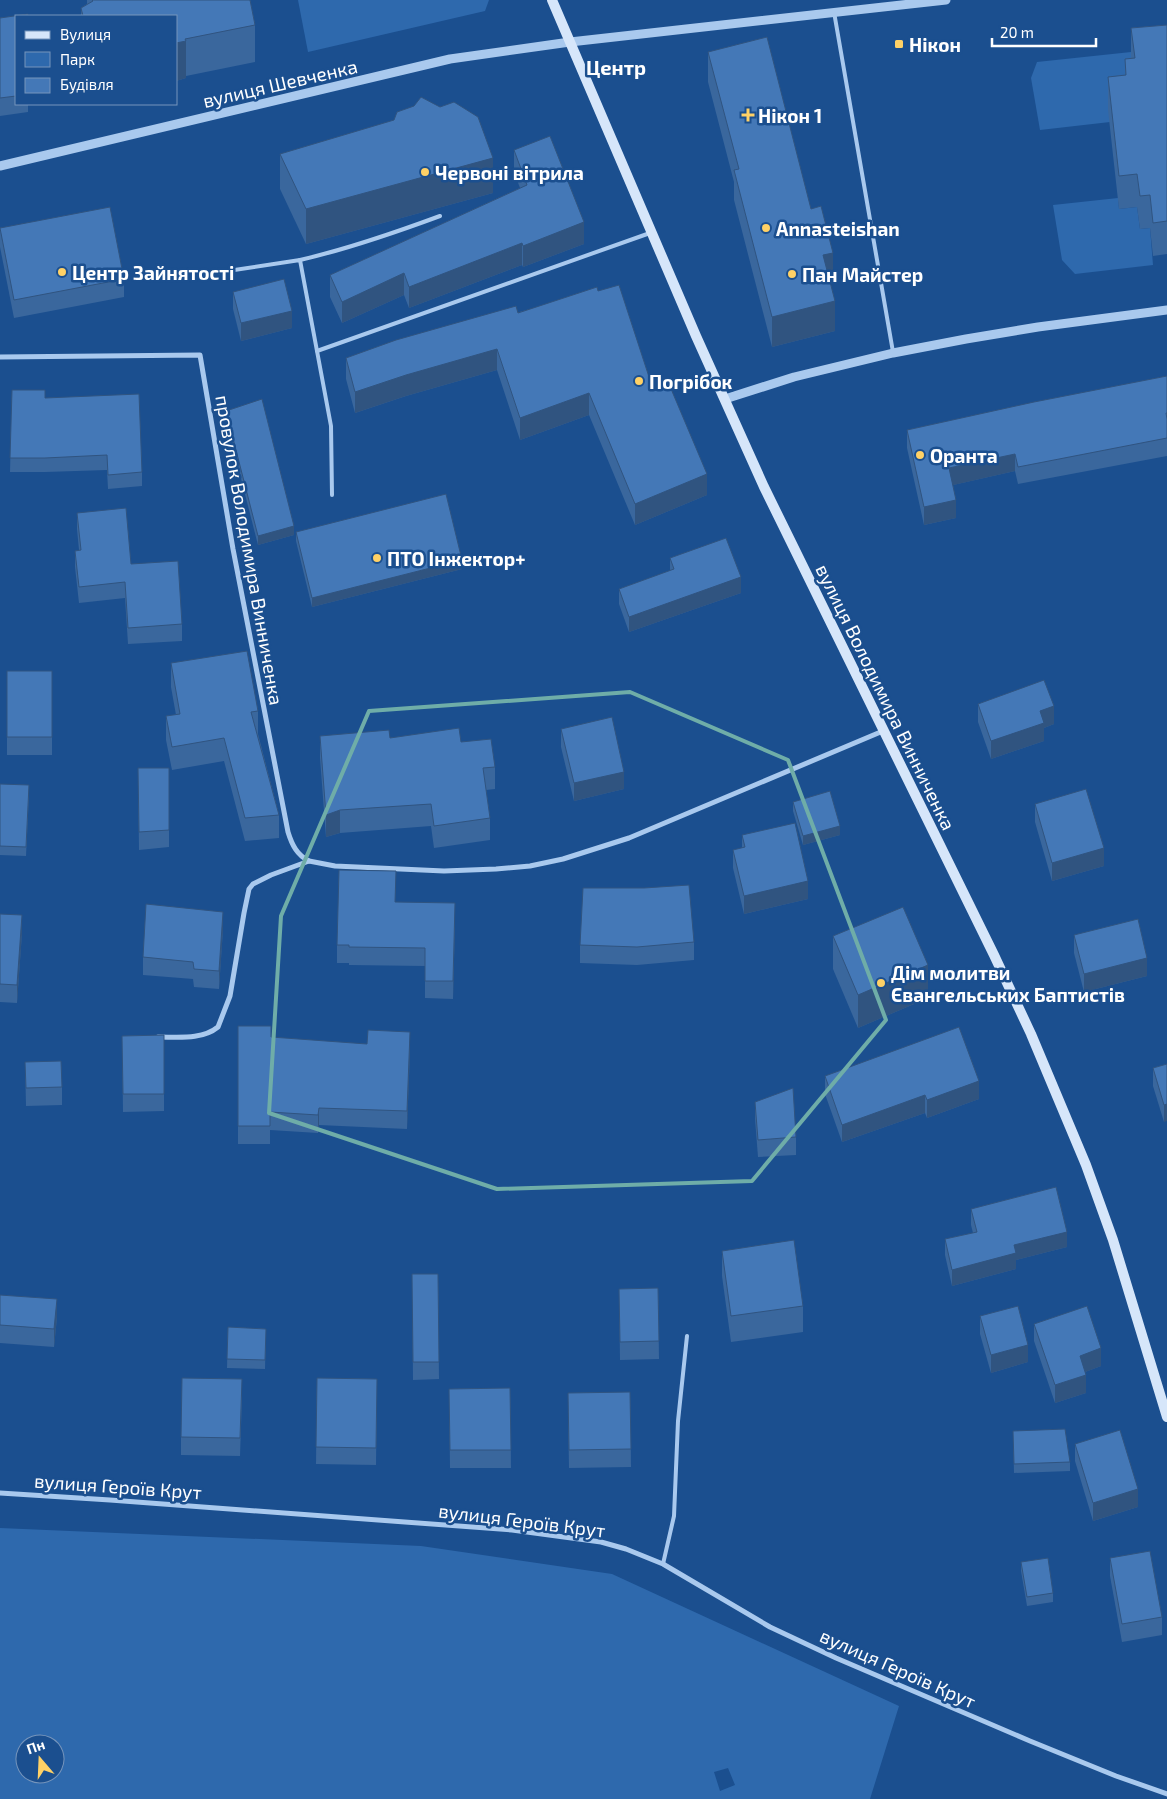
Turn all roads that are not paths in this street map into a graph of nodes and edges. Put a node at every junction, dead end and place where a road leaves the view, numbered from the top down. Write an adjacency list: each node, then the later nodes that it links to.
1 (552, 0): 4 (main road, вулиця Володимира Винниченка)
2 (946, 0): 3 (street, вулиця Шевченка)
3 (834, 12): 4 (street, вулиця Шевченка); 12 (lane)
4 (570, 42): 5 (street, вулиця Шевченка); 7 (main road, вулиця Володимира Винниченка)
5 (0, 166)
6 (440, 216): 8 (lane)
7 (652, 232): 11 (lane); 14 (main road, вулиця Володимира Винниченка)
8 (300, 260): 9 (lane); 11 (lane)
9 (201, 275)
10 (1167, 310): 12 (street)
11 (317, 351): 15 (lane)
12 (893, 353): 14 (street)
13 (0, 357): 17 (street, провулок Володимира Винниченка)
14 (725, 399): 16 (main road, вулиця Володимира Винниченка)
15 (332, 495)
16 (884, 732): 17 (street); 20 (main road, вулиця Володимира Винниченка)
17 (309, 861): 18 (street)
18 (149, 1037)
19 (686, 1336): 22 (lane)
20 (1167, 1417)
21 (0, 1493): 22 (street, вулиця Героїв Крут)
22 (663, 1564): 23 (street, вулиця Героїв Крут)
23 (1167, 1794)

